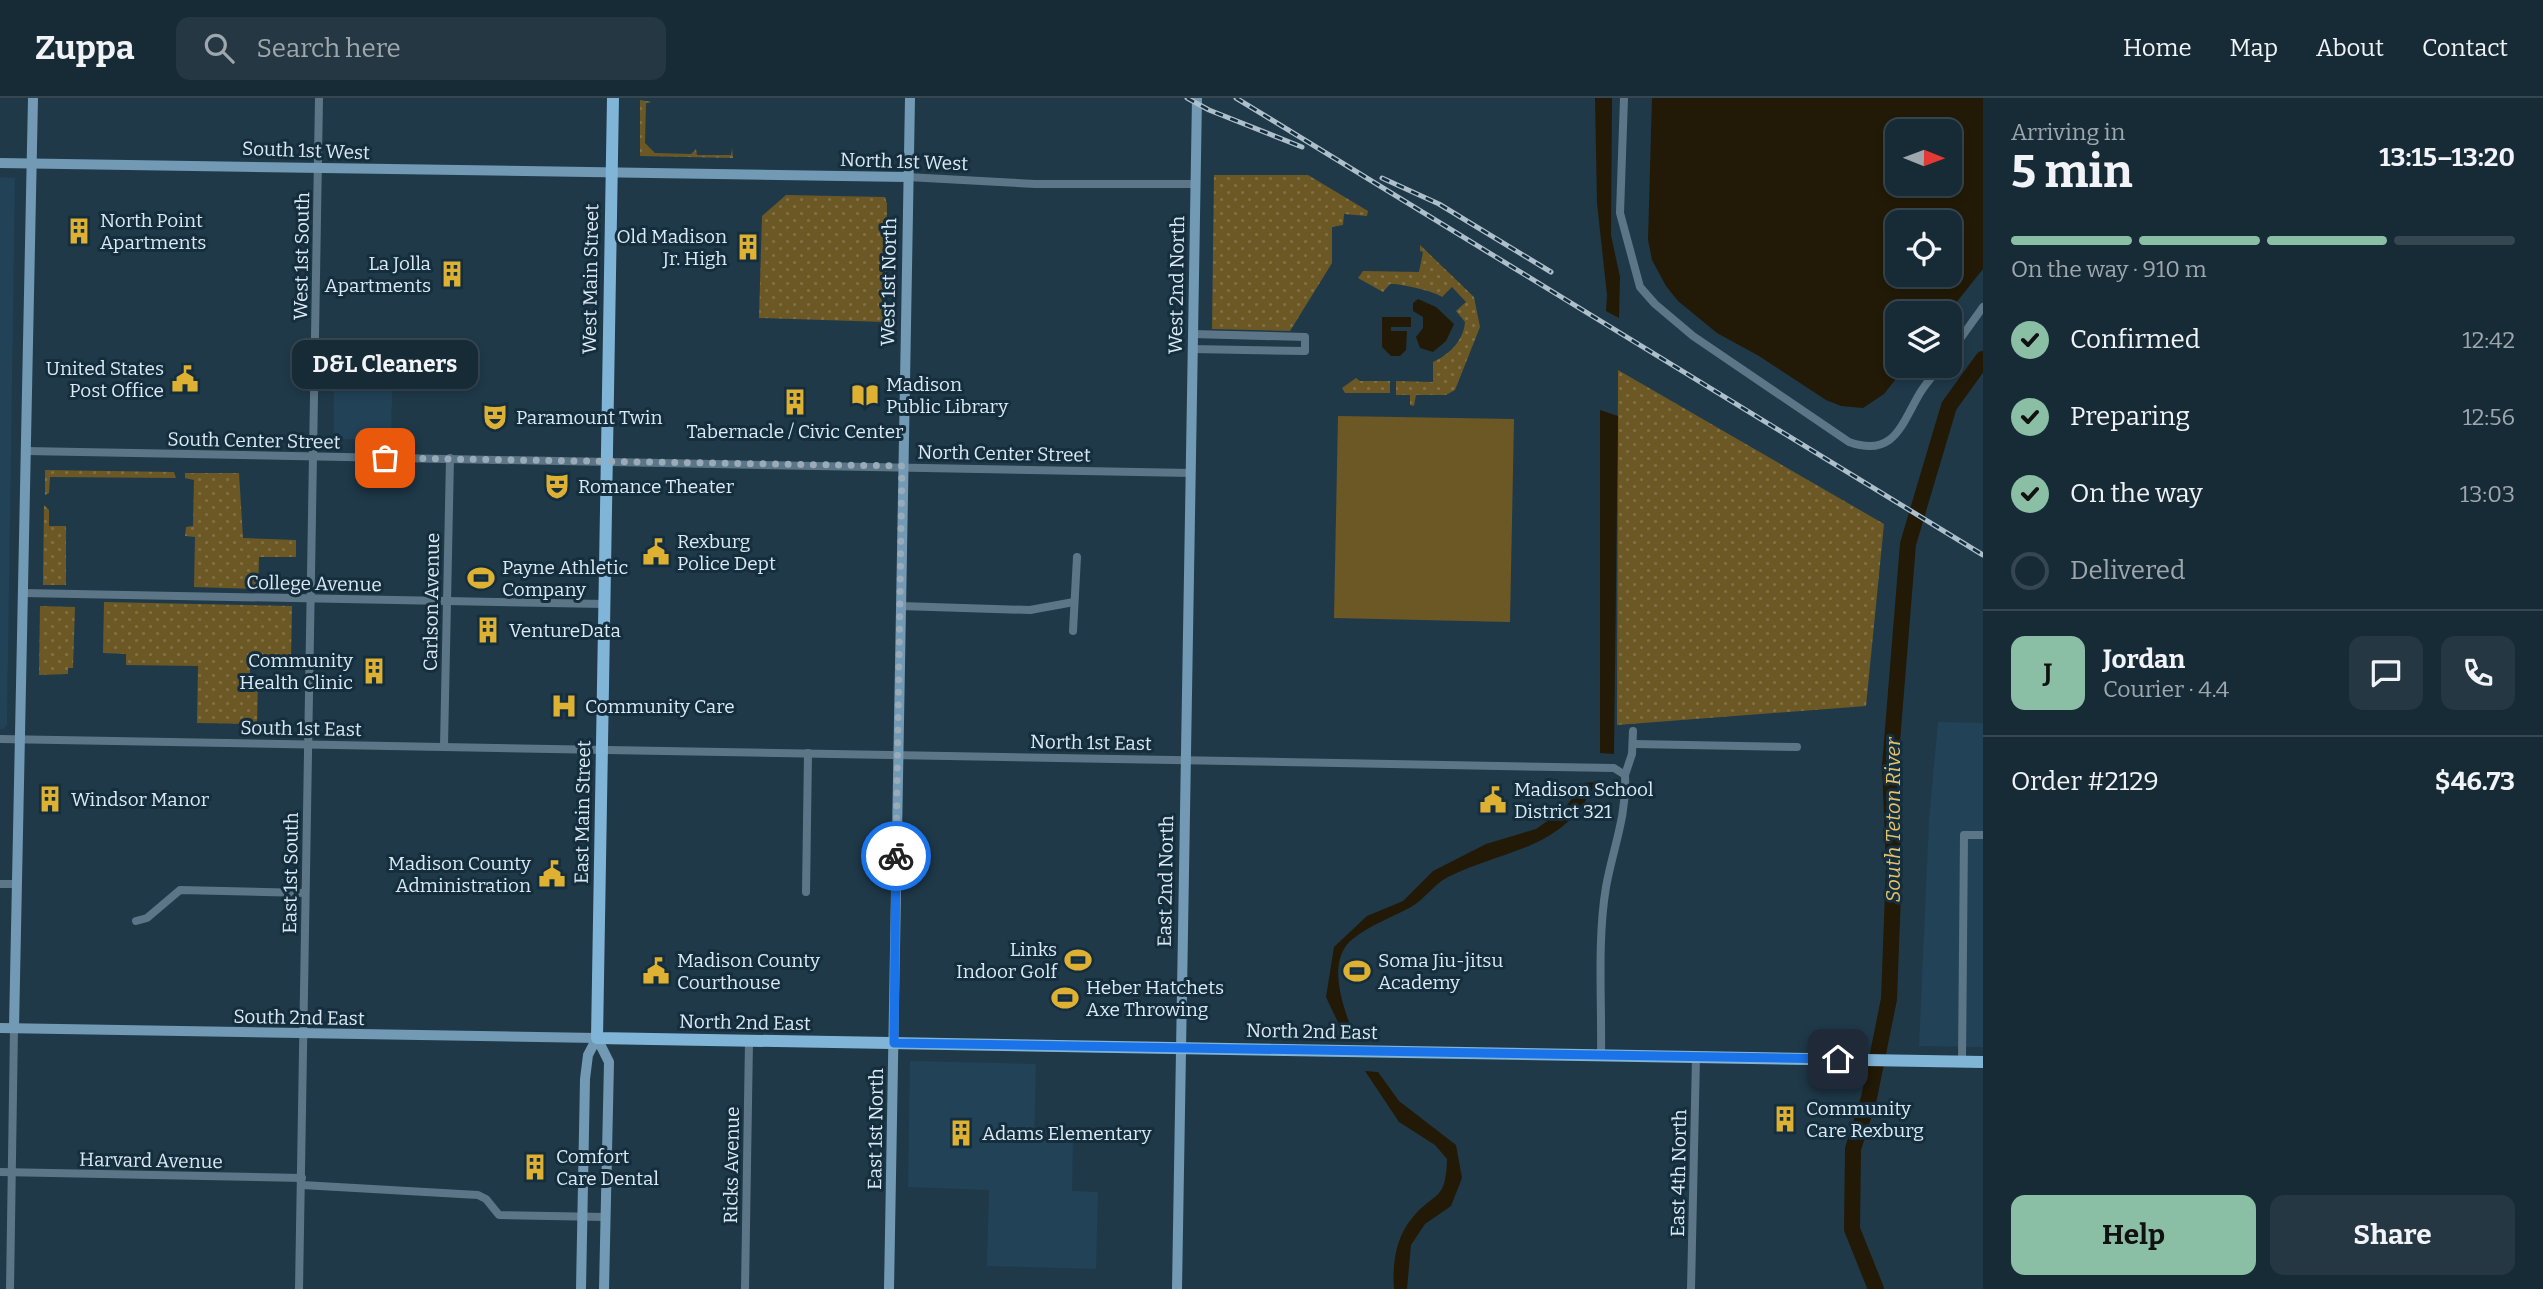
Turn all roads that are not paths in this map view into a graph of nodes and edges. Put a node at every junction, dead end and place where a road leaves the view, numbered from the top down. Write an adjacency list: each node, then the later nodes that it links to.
1 (33, 98): 8 (street)
2 (319, 98): 9 (street, West 1st South)
3 (612, 98): 10 (main road, West Main Street)
4 (911, 98): 11 (street, West 1st North)
5 (1197, 98): 12 (street, West 2nd North)
6 (1624, 98): 17 (street)
7 (0, 163): 8 (street, South 1st West)
8 (32, 164): 9 (street, South 1st West); 18 (street)
9 (317, 168): 10 (street, South 1st West); 19 (street, West 1st South)
10 (611, 173): 11 (street, North 1st West); 21 (main road, West Main Street)
11 (907, 177): 12 (street, North 1st West); 22 (street, West 1st North)
12 (1195, 184): 14 (street, West 2nd North)
13 (1983, 307): 15 (street)
14 (1192, 334): 16 (street, West 2nd North); 16 (street)
15 (1962, 336)
16 (1192, 349): 23 (street, West 2nd North)
17 (1932, 378)
18 (26, 451): 19 (street, South Center Street); 25 (street)
19 (314, 457): 20 (street, South Center Street); 26 (street, East 1st South)
20 (450, 458): 21 (street, South Center Street); 27 (street, Carlson Avenue)
21 (607, 461): 22 (street, North Center Street); 29 (main road, East Main Street)
22 (902, 466): 23 (street, North Center Street); 30 (street, East 1st North)
23 (1191, 473): 42 (street, East 2nd North)
24 (1077, 557): 28 (street)
25 (23, 593): 26 (street, College Avenue); 34 (street)
26 (311, 599): 27 (street, College Avenue); 36 (street, East 1st South)
27 (446, 602): 29 (street, College Avenue); 37 (street, Carlson Avenue)
28 (1074, 602): 30 (street); 31 (street)
29 (604, 604): 39 (main road, East Main Street)
30 (900, 606): 41 (street, East 1st North)
31 (1073, 631)
32 (1633, 731): 35 (street)
33 (0, 739): 34 (street, South 1st East)
34 (20, 739): 36 (street, South 1st East); 46 (street)
35 (1634, 744): 38 (street); 43 (street)
36 (308, 745): 37 (street, South 1st East); 48 (street, East 1st South)
37 (444, 746): 39 (street, South 1st East)
38 (1797, 747)
39 (602, 750): 40 (street, North 1st East); 53 (main road, East Main Street)
40 (808, 753): 41 (street, North 1st East); 47 (street)
41 (897, 754): 42 (street, North 1st East); 55 (street, East 1st North)
42 (1185, 759): 43 (street, North 1st East); 56 (street, East 2nd North)
43 (1625, 775): 57 (street)
44 (1983, 835): 59 (street)
45 (0, 884): 46 (street)
46 (17, 884): 51 (street)
47 (806, 892)
48 (305, 893): 49 (street); 52 (street, East 1st South)
49 (136, 921)
50 (0, 1028): 51 (street, South 2nd East)
51 (14, 1028): 52 (street, South 2nd East); 62 (street)
52 (304, 1034): 53 (street, South 2nd East); 63 (street, East 1st South)
53 (597, 1038): 54 (main road, North 2nd East); 64 (street, East Main Street); 65 (street, East Main Street)
54 (749, 1041): 55 (main road, North 2nd East); 70 (street, Ricks Avenue)
55 (894, 1043): 56 (main road, North 2nd East); 71 (street, East 1st North)
56 (1180, 1048): 57 (main road, North 2nd East); 72 (street, East 2nd North)
57 (1601, 1055): 58 (main road, North 2nd East)
58 (1696, 1057): 59 (main road, North 2nd East); 73 (street, East 4th North)
59 (1962, 1061): 60 (main road, North 2nd East)
60 (1983, 1062)
61 (0, 1172): 62 (street, Harvard Avenue)
62 (11, 1172): 63 (street, Harvard Avenue); 66 (street)
63 (302, 1182): 64 (street, Harvard Avenue); 67 (street, East 1st South)
64 (582, 1217): 65 (street, Harvard Avenue); 68 (street, East Main Street)
65 (604, 1217): 69 (street, East Main Street)
66 (10, 1289)
67 (299, 1289)
68 (581, 1289)
69 (604, 1289)
70 (745, 1289)
71 (889, 1289)
72 (1177, 1289)
73 (1691, 1289)

